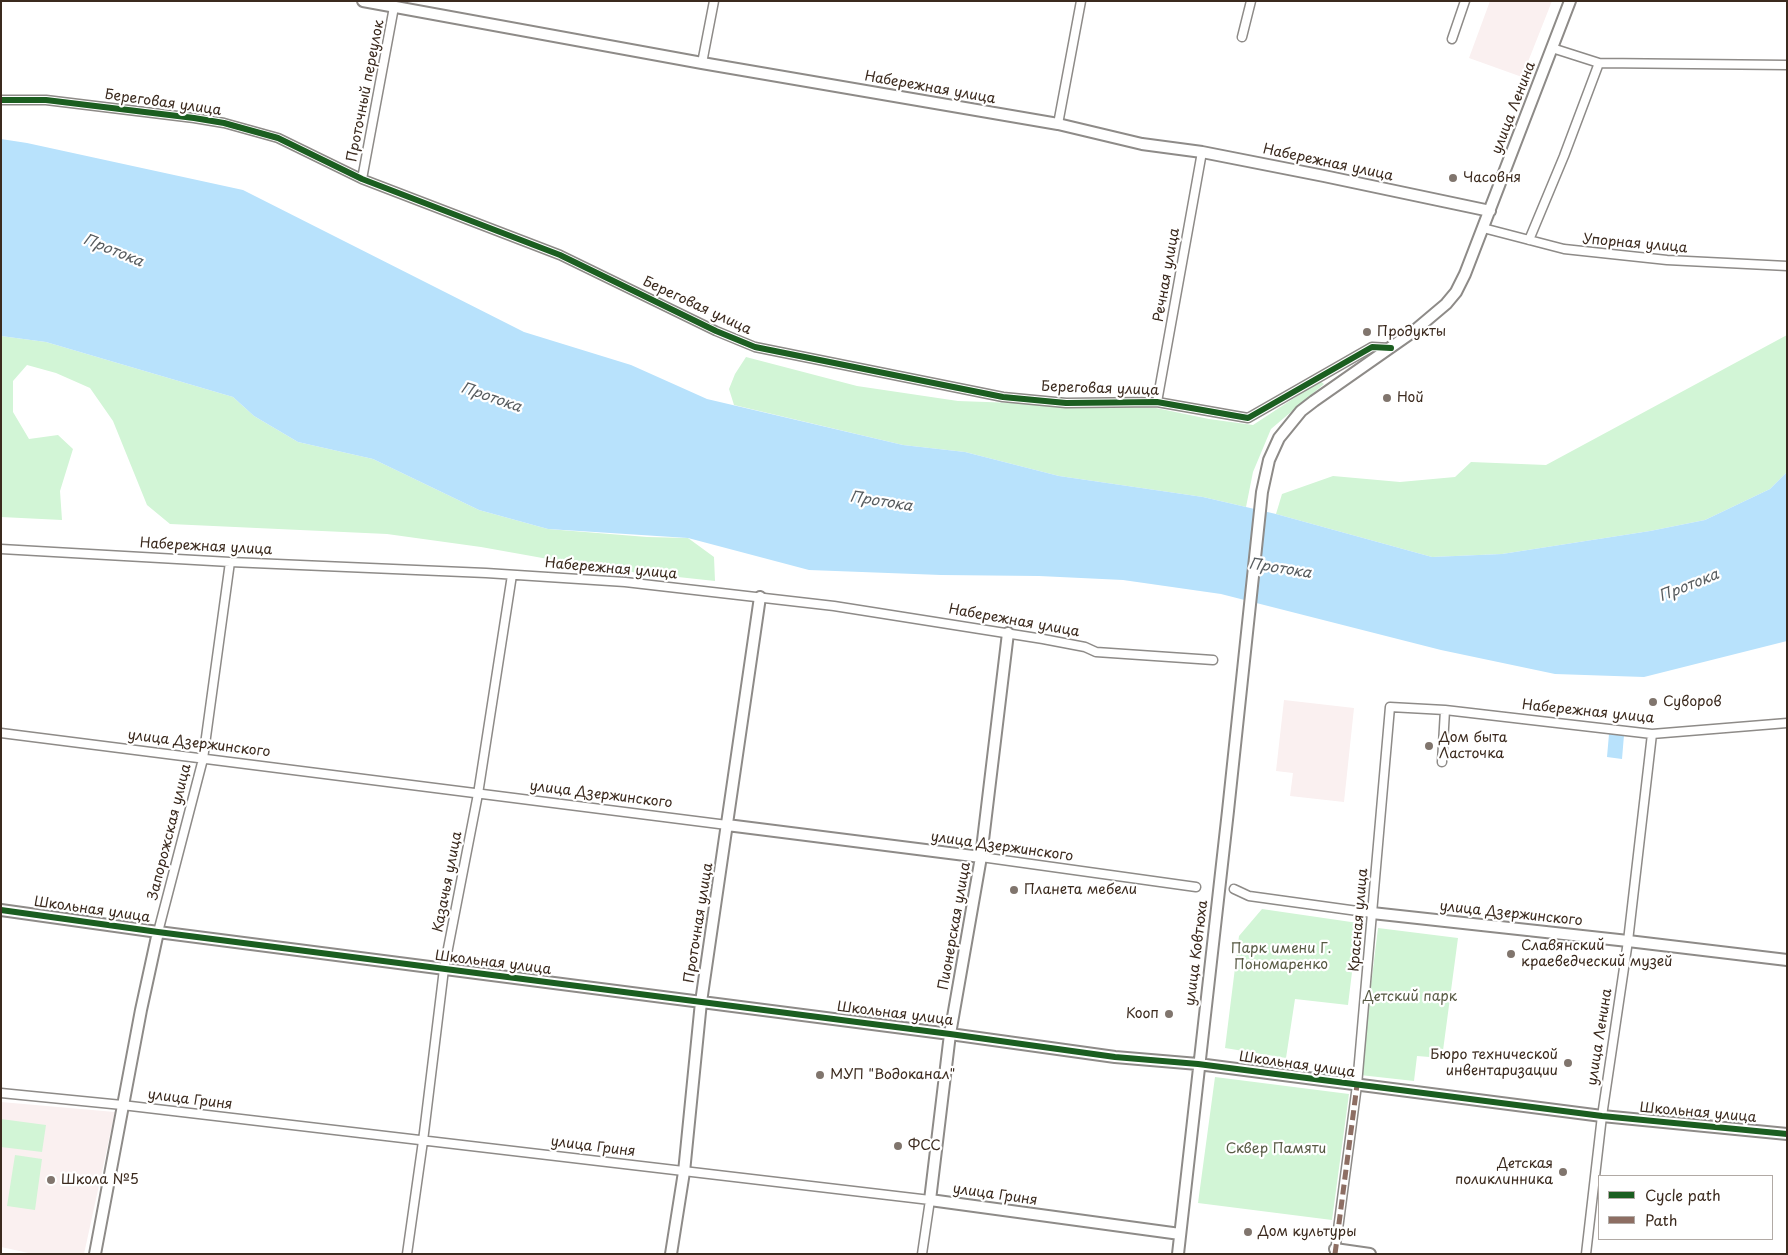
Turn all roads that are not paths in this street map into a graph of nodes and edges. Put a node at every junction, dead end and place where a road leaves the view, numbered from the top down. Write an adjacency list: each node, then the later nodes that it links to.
1 (363, 1): 7 (street, Набережная улица)
2 (714, 1): 12 (street)
3 (1081, 1): 16 (street)
4 (1251, 1): 9 (street)
5 (1465, 1): 10 (street)
6 (1570, 1): 11 (street, улица Ленина)
7 (377, 3): 8 (street, Набережная улица)
8 (394, 7): 12 (street, Набережная улица); 18 (street, Проточный переулок)
9 (1242, 37)
10 (1452, 39)
11 (1552, 48): 13 (street); 19 (street, улица Ленина)
12 (702, 62): 16 (street, Набережная улица)
13 (1599, 62): 14 (street); 21 (street)
14 (1787, 65)
15 (1, 100): 18 (street, Береговая улица)
16 (1058, 124): 17 (street, Набережная улица)
17 (1202, 152): 19 (street, Набережная улица); 24 (street, Речная улица)
18 (362, 179): 24 (street, Береговая улица)
19 (1490, 211): 20 (street, улица Ленина)
20 (1483, 228): 21 (street, Упорная улица); 23 (street, улица Ленина)
21 (1530, 240): 22 (street, Упорная улица)
22 (1787, 266)
23 (1391, 348): 24 (street, Береговая улица); 25 (street, улица Ленина)
24 (1157, 402)
25 (1262, 492): 52 (street, улица Ковтюха)
26 (1, 549): 27 (street, Набережная улица)
27 (230, 562): 28 (street, Набережная улица); 37 (street, Запорожская улица)
28 (512, 575): 29 (street, Набережная улица); 39 (street, Казачья улица)
29 (760, 597): 30 (street, Набережная улица); 40 (street, Проточная улица)
30 (1008, 633): 31 (street, Набережная улица); 41 (street, Пионерская улица)
31 (1213, 660)
32 (1390, 707): 33 (street, Набережная улица); 45 (street, Красная улица)
33 (1446, 710): 36 (street, Набережная улица); 38 (street)
34 (1787, 723): 36 (street, Набережная улица)
35 (1, 733): 37 (street, улица Дзержинского)
36 (1652, 734): 47 (street, улица Ленина)
37 (203, 759): 39 (street, улица Дзержинского); 46 (street, Запорожская улица)
38 (1442, 762)
39 (478, 794): 40 (street, улица Дзержинского); 49 (street, Казачья улица)
40 (727, 825): 41 (street, улица Дзержинского); 50 (street, Проточная улица)
41 (981, 857): 42 (street, улица Дзержинского); 51 (street, Пионерская улица)
42 (1196, 887)
43 (1234, 888): 45 (street, улица Дзержинского)
44 (1, 910): 46 (street, Школьная улица)
45 (1372, 913): 47 (street, улица Дзержинского); 53 (street, Красная улица)
46 (158, 932): 49 (street, Школьная улица); 55 (street, Запорожская улица)
47 (1628, 941): 48 (street, улица Дзержинского); 56 (street, улица Ленина)
48 (1787, 960)
49 (444, 969): 50 (street, Школьная улица); 58 (street, Казачья улица)
50 (700, 1002): 51 (street, Школьная улица); 59 (street, Проточная улица)
51 (950, 1034): 52 (street, Школьная улица); 60 (street, Пионерская улица)
52 (1198, 1064): 53 (street, Школьная улица); 61 (street, улица Ковтюха)
53 (1357, 1085): 56 (street, Школьная улица); 62 (street, Красная улица)
54 (1, 1093): 55 (street, улица Гриня)
55 (122, 1105): 58 (street, улица Гриня); 63 (street, Запорожская улица)
56 (1602, 1116): 57 (street, Школьная улица); 69 (street, улица Ленина)
57 (1787, 1134)
58 (423, 1141): 59 (street, улица Гриня); 64 (street, Казачья улица)
59 (684, 1172): 60 (street, улица Гриня); 65 (street, Проточная улица)
60 (930, 1200): 61 (street, улица Гриня); 66 (street, Пионерская улица)
61 (1180, 1234): 67 (street, улица Ковтюха)
62 (1335, 1252): 68 (street)
63 (95, 1254)
64 (407, 1254)
65 (671, 1254)
66 (922, 1254)
67 (1178, 1254)
68 (1370, 1254)
69 (1586, 1254)

